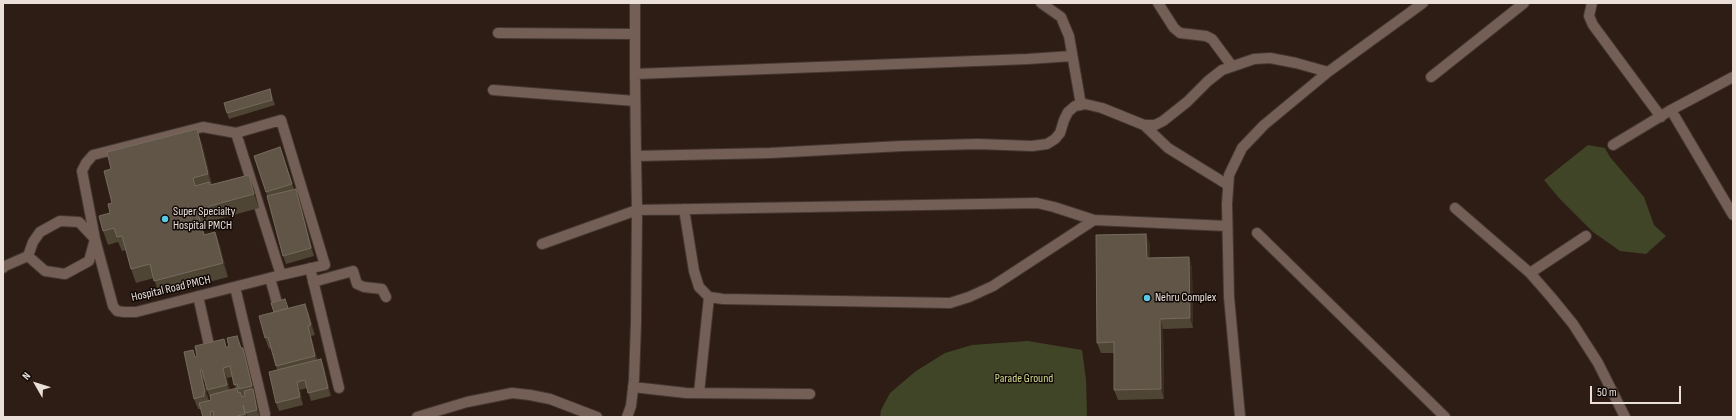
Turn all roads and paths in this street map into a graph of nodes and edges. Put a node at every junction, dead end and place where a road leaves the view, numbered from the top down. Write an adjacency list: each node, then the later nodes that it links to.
1 (635, 3): 10 (street)
2 (1041, 3): 8 (street)
3 (1052, 3): 8 (street)
4 (1158, 3): 12 (street)
5 (1423, 3): 13 (street)
6 (1524, 3): 15 (street)
7 (1592, 3): 21 (street)
8 (1061, 17): 11 (street)
9 (498, 33): 10 (street)
10 (635, 34): 14 (street)
11 (1072, 56): 14 (street); 19 (street)
12 (1232, 66): 13 (street); 22 (street)
13 (1328, 72): 26 (street)
14 (635, 74): 18 (street)
15 (1431, 77)
16 (1733, 77): 20 (street)
17 (493, 90): 18 (street)
18 (635, 101): 25 (street)
19 (1081, 105): 22 (street); 25 (street)
20 (1671, 110): 21 (street); 27 (street)
21 (1661, 117): 24 (street)
22 (1144, 125): 26 (street)
23 (236, 133): 36 (street, Hospital Road PMCH); 40 (street, Hospital Road PMCH); 42 (street)
24 (1613, 146)
25 (636, 156): 30 (street)
26 (1228, 185): 33 (street)
27 (1729, 199): 31 (street)
28 (1455, 208): 41 (street)
29 (684, 209): 30 (street); 32 (street); 48 (street)
30 (638, 210): 37 (street); 51 (street)
31 (1733, 215)
32 (1094, 220): 33 (street); 48 (street)
33 (1227, 226): 56 (street)
34 (1257, 233): 60 (street)
35 (1586, 236): 41 (street)
36 (95, 239): 38 (street); 38 (street, Hospital Road PMCH); 46 (street, Hospital Road PMCH)
37 (542, 244)
38 (28, 256): 39 (street)
39 (3, 268)
40 (310, 268): 42 (street, Hospital Road PMCH); 44 (street)
41 (1530, 273): 61 (street)
42 (281, 275): 43 (street, Hospital Road PMCH)
43 (270, 278): 45 (street, Hospital Road PMCH); 49 (street)
44 (313, 282): 47 (street); 52 (street)
45 (235, 287): 46 (street, Hospital Road PMCH); 55 (street)
46 (198, 296): 50 (street)
47 (386, 297)
48 (709, 297): 53 (street)
49 (277, 303)
50 (210, 345)
51 (633, 387): 53 (street); 59 (street)
52 (339, 388)
53 (699, 393): 54 (street)
54 (810, 394)
55 (265, 414)
56 (1240, 416)
57 (417, 417): 58 (street)
58 (597, 417)
59 (627, 417)
60 (1446, 417)
61 (1625, 417)

